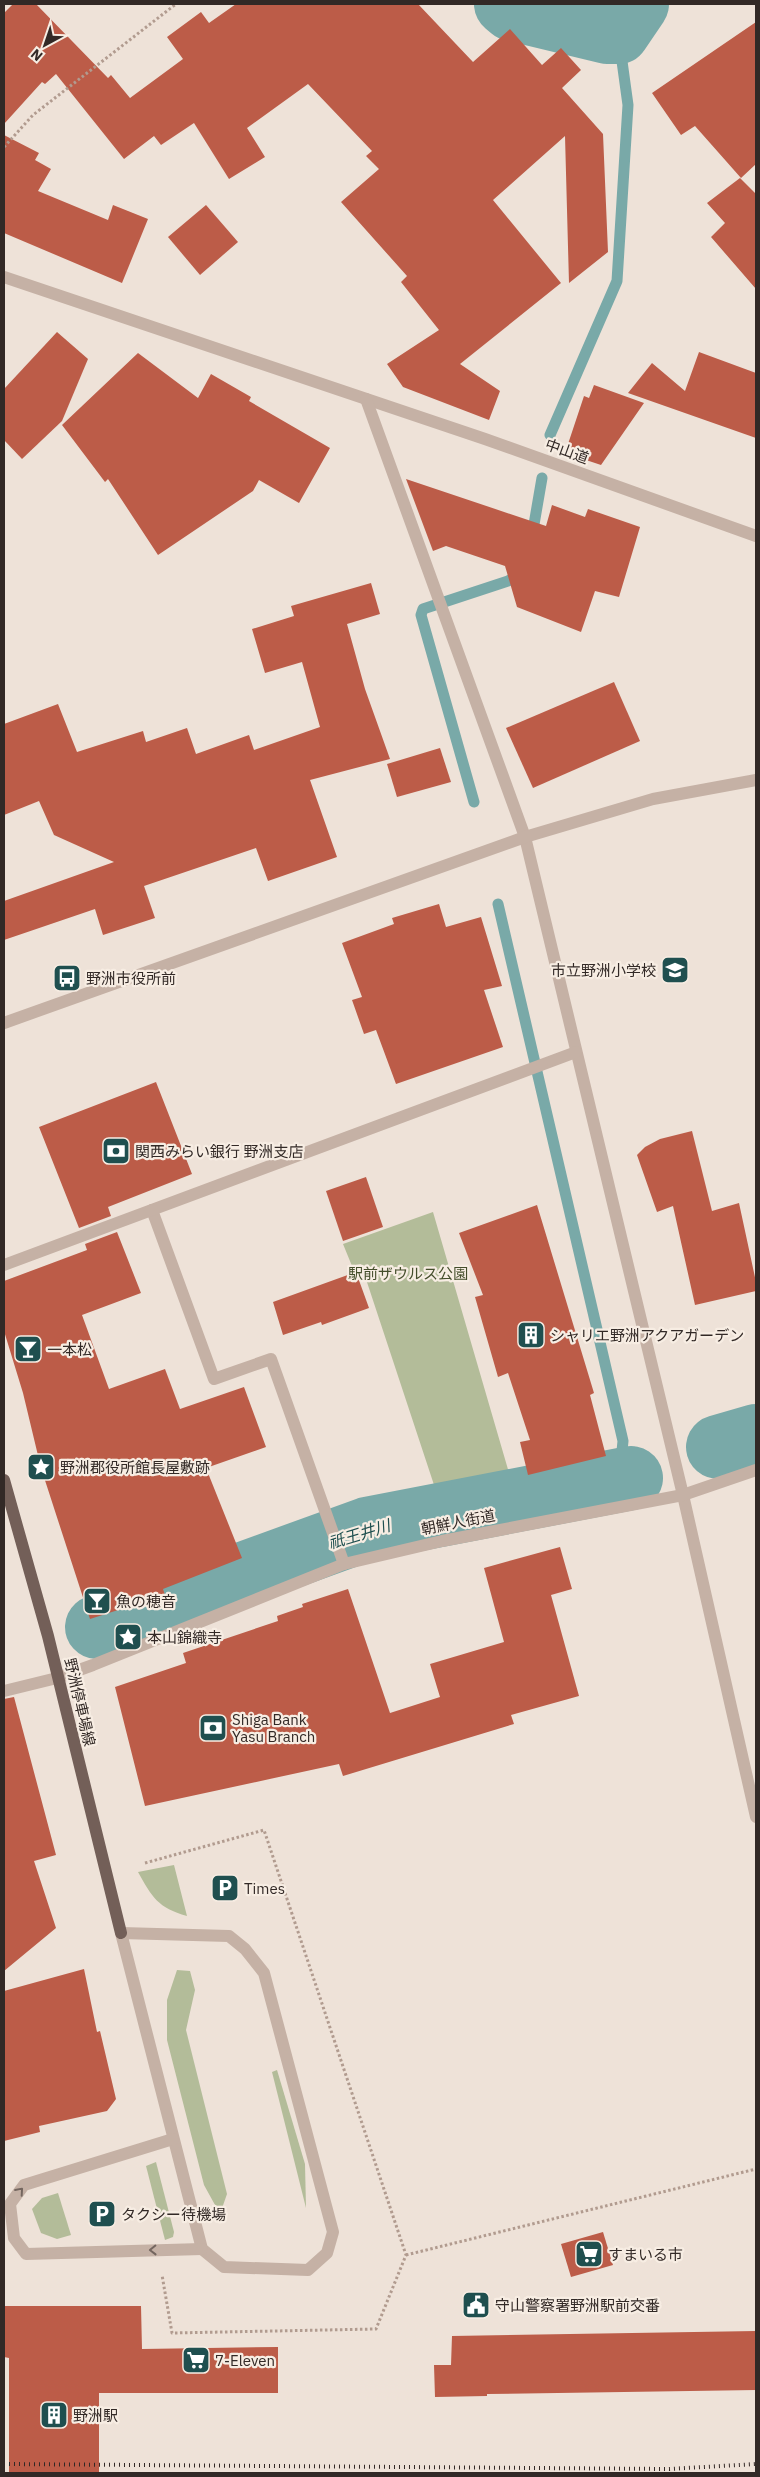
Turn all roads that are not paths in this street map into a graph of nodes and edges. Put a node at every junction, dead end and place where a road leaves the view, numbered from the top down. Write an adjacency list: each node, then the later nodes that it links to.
1 (4, 277): 2 (street, 中山道)
2 (366, 400): 3 (street, 中山道); 5 (street)
3 (756, 536)
4 (756, 780): 5 (street)
5 (524, 837): 6 (street); 7 (street)
6 (4, 1023)
7 (576, 1052): 8 (street); 12 (street)
8 (152, 1210): 9 (street); 13 (street)
9 (4, 1265)
10 (756, 1470): 12 (street, 朝鮮人街道)
11 (4, 1480): 14 (main road, 野洲停車場線)
12 (683, 1495): 13 (street, 朝鮮人街道); 16 (street)
13 (344, 1564): 14 (street, 朝鮮人街道)
14 (57, 1678): 15 (street, 朝鮮人街道); 17 (main road, 野洲停車場線)
15 (4, 1691)
16 (756, 1817)
17 (121, 1933): 18 (street); 19 (street)
18 (173, 2139): 19 (street); 19 (street, one-way to 18)
19 (202, 2249)

